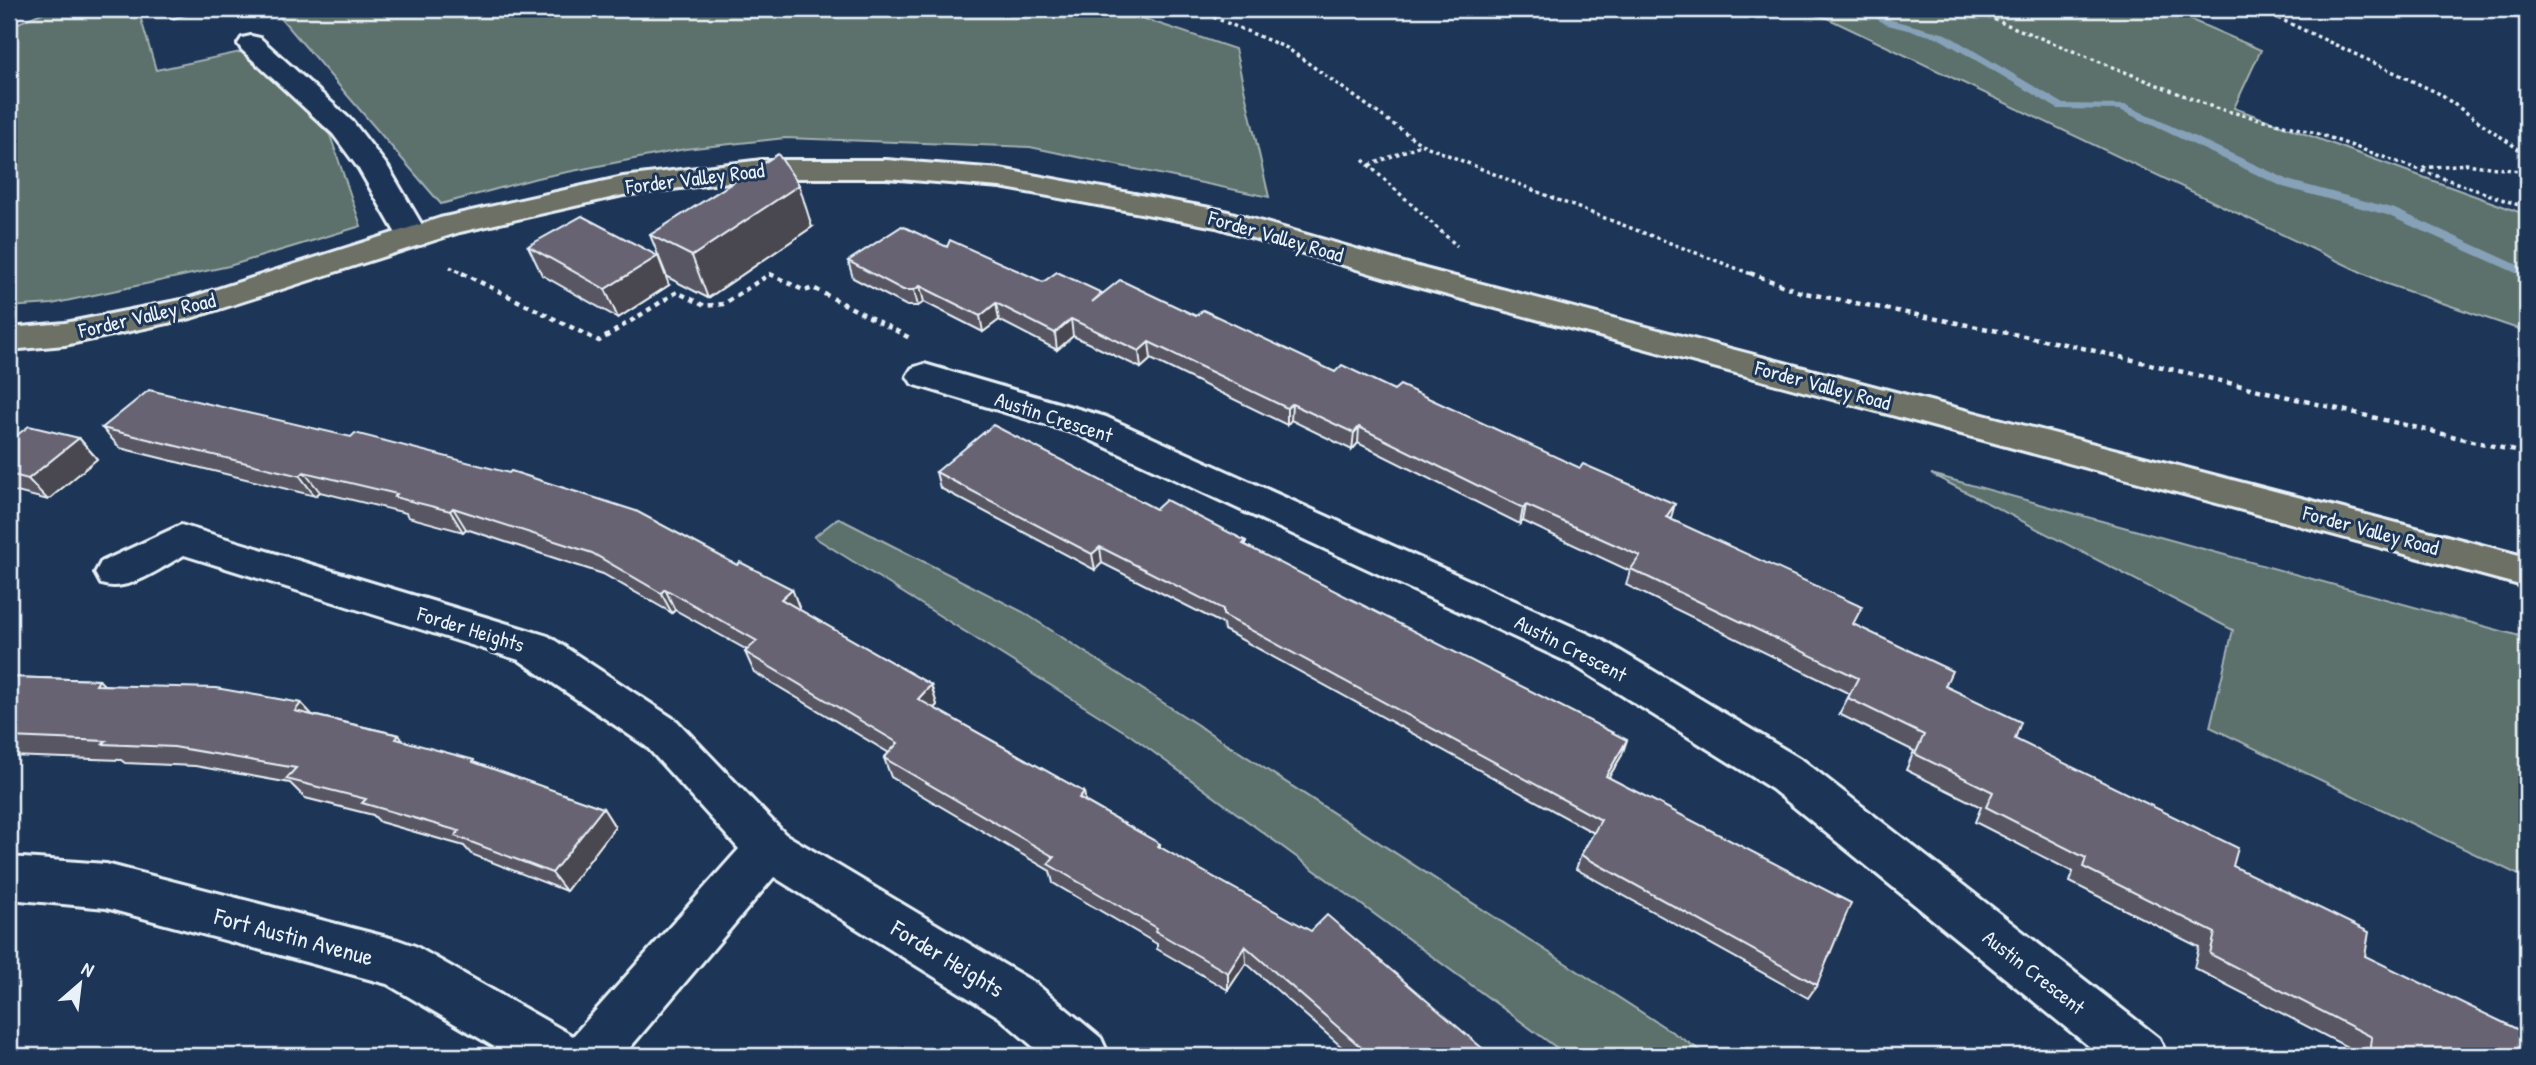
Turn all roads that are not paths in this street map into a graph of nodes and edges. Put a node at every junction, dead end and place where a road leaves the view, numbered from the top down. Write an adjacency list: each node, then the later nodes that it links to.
1 (251, 44): 2 (street)
2 (413, 237): 3 (main road, Forder Valley Road); 5 (main road, Forder Valley Road)
3 (9, 339)
4 (924, 376): 12 (street, Austin Crescent)
5 (2527, 572)
6 (115, 573): 7 (street, Forder Heights)
7 (769, 849): 10 (street); 11 (street, Forder Heights)
8 (9, 878): 9 (street, Fort Austin Avenue)
9 (558, 1056)
10 (590, 1056)
11 (1083, 1056)
12 (2141, 1056)

